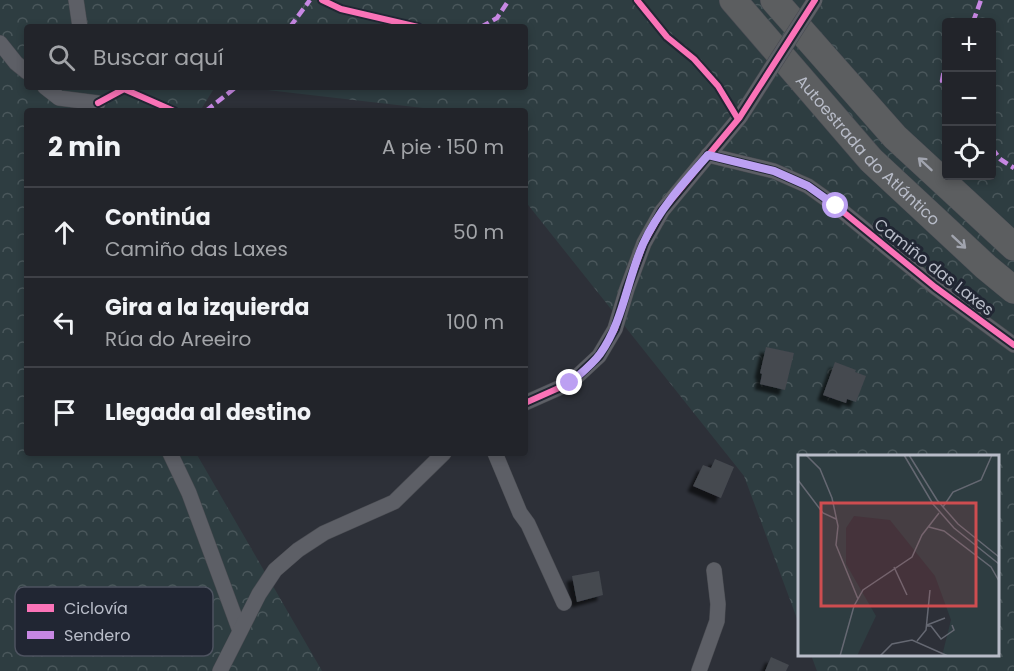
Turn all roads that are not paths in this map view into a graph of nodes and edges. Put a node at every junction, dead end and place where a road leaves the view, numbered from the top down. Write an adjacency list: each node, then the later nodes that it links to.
1 (76, 0): 5 (street)
2 (733, 0): 13 (highway, Autoestrada do Atlántico, one-way to 13)
3 (774, 0): 12 (highway, Autoestrada do Atlántico, one-way to 3)
4 (815, 0): 11 (street, bridge)
5 (80, 24)
6 (0, 43): 7 (street)
7 (24, 70)
8 (49, 90): 10 (street)
9 (95, 90): 10 (street)
10 (99, 107)
11 (708, 155): 14 (street, Camiño das Laxes); 15 (street)
12 (1014, 247)
13 (1014, 290)
14 (1014, 345)
15 (528, 402)
16 (171, 456): 21 (street)
17 (441, 456): 21 (street)
18 (496, 456): 20 (street)
19 (714, 570): 23 (street)
20 (564, 603)
21 (240, 631): 22 (street)
22 (220, 671)
23 (699, 671)

